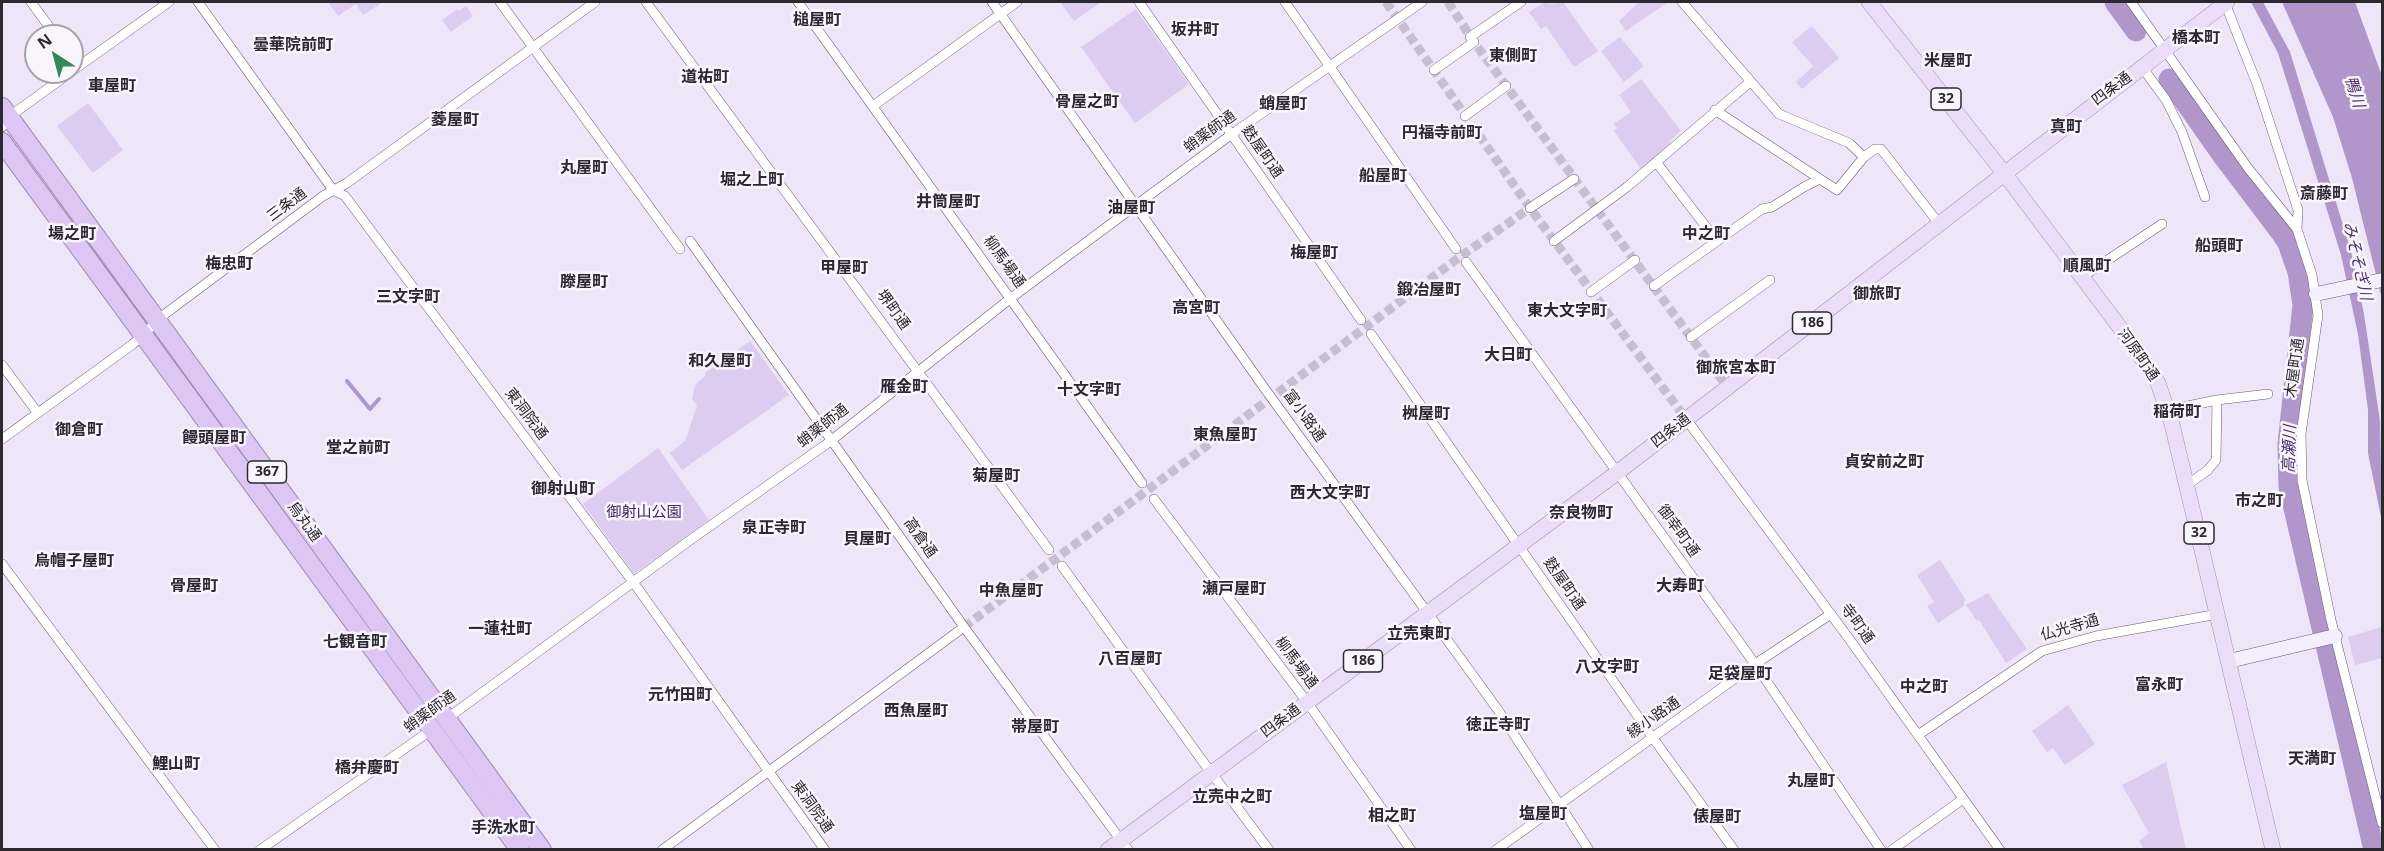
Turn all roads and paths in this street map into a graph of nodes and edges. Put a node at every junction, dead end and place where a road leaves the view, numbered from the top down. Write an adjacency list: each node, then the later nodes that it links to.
1 (31, 2): 19 (street)
2 (168, 2): 22 (street)
3 (198, 2): 40 (street, 東洞院通)
4 (500, 2): 20 (street)
5 (595, 2): 20 (street, 三条通)
6 (646, 2): 67 (street, 堺町通)
7 (798, 2): 29 (street, 柳馬場通)
8 (992, 2): 18 (street, 富小路通)
9 (1017, 2): 18 (street)
10 (1139, 2): 33 (street, 麩屋町通)
11 (1285, 2): 23 (street)
12 (1422, 2): 23 (street, 蛸薬師通)
13 (1521, 2): 25 (street)
14 (1682, 2): 26 (street)
15 (1869, 2): 37 (main road, 河原町通 / 32)
16 (2131, 2): 21 (street, 木屋町通)
17 (2226, 2): 21 (main road, 四条通 / 186); 46 (street)
18 (1000, 14): 29 (street); 42 (street, 富小路通)
19 (47, 24)
20 (534, 47): 40 (street, 三条通); 50 (street)
21 (2165, 49): 24 (main road, 四条通 / 186); 46 (street, 木屋町通)
22 (84, 59)
23 (1329, 66): 33 (street, 蛸薬師通); 51 (street)
24 (2142, 67): 37 (main road, 四条通 / 186); 41 (street)
25 (1434, 70)
26 (1750, 82): 30 (street); 35 (street)
27 (50, 84): 32 (street)
28 (1506, 86): 31 (street)
29 (873, 106): 60 (street, 柳馬場通)
30 (1715, 110): 36 (street); 39 (street)
31 (1466, 116)
32 (4, 118): 62 (highway, 烏丸通 / 367)
33 (1232, 134): 42 (street, 蛸薬師通); 61 (street, 麩屋町通)
34 (2, 142): 64 (highway, 烏丸通 / 367)
35 (1864, 157): 39 (street); 45 (street)
36 (1656, 162): 48 (street); 49 (street)
37 (2004, 173): 45 (main road, 四条通 / 186); 54 (main road, 河原町通 / 32)
38 (1574, 179): 43 (street)
39 (1820, 179): 49 (street)
40 (333, 190): 62 (street, 三条通); 83 (street, 東洞院通)
41 (2205, 197)
42 (1136, 206): 60 (street, 蛸薬師通); 84 (street, 富小路通)
43 (1530, 208)
44 (2162, 224): 54 (street)
45 (1940, 225): 72 (main road, 四条通 / 186)
46 (2297, 229): 59 (street, 木屋町通)
47 (690, 241): 74 (street, 高倉通)
48 (1554, 241)
49 (1717, 241): 57 (street)
50 (680, 249)
51 (1456, 249)
52 (1635, 260): 58 (street)
53 (1466, 262): 75 (street, 御幸町通)
54 (2082, 277): 70 (main road, 河原町通 / 32)
55 (1770, 280): 65 (street)
56 (2382, 280): 59 (street)
57 (1654, 286)
58 (1591, 292)
59 (2316, 294): 88 (street, 木屋町通)
60 (1011, 298): 67 (street, 蛸薬師通); 76 (street, 柳馬場通)
61 (1361, 320)
62 (156, 322): 64 (street, 三条通); 92 (highway, 烏丸通 / 367)
63 (1371, 334): 79 (street, 麩屋町通)
64 (142, 335): 71 (street, 三条通); 93 (highway, 烏丸通 / 367)
65 (1691, 337)
66 (2, 364): 71 (street)
67 (919, 370): 74 (street, 蛸薬師通); 80 (street, 堺町通)
68 (2268, 394): 69 (street)
69 (2217, 400): 70 (street); 77 (street)
70 (2168, 410): 77 (main road, 河原町通 / 32)
71 (37, 412): 73 (street, 三条通)
72 (1686, 419): 75 (main road, 四条通 / 186); 85 (street, 寺町通)
73 (2, 439)
74 (832, 439): 83 (street, 蛸薬師通); 87 (street, 高倉通)
75 (1618, 472): 79 (main road, 四条通 / 186); 90 (street, 御幸町通)
76 (1142, 483)
77 (2187, 485): 86 (main road, 河原町通 / 32)
78 (1154, 499): 91 (street, 柳馬場通)
79 (1518, 546): 84 (main road, 四条通 / 186); 95 (street, 麩屋町通)
80 (1049, 549)
81 (2, 564): 102 (street)
82 (1062, 567): 97 (street)
83 (633, 582): 92 (street, 蛸薬師通); 96 (street, 東洞院通)
84 (1429, 612): 91 (main road, 四条通 / 186); 99 (street, 富小路通)
85 (1831, 614): 90 (street, 綾小路通); 94 (street, 寺町通)
86 (2217, 614): 89 (main road, 河原町通 / 32); 94 (street, 仏光寺通)
87 (964, 627): 96 (street); 101 (street, 高倉通)
88 (2332, 637): 89 (street); 100 (street, 木屋町通)
89 (2229, 661): 117 (main road, 河原町通 / 32)
90 (1755, 664): 95 (street, 綾小路通); 114 (street, 御幸町通)
91 (1307, 702): 97 (main road, 四条通 / 186); 110 (street, 柳馬場通)
92 (448, 718): 93 (street, 蛸薬師通); 105 (highway, 烏丸通 / 367)
93 (432, 729): 103 (street, 蛸薬師通); 104 (highway, 烏丸通 / 367)
94 (1918, 735): 98 (street, 寺町通)
95 (1653, 738): 99 (street, 綾小路通); 113 (street, 麩屋町通)
96 (768, 772): 106 (street); 107 (street, 東洞院通)
97 (1211, 773): 101 (main road, 四条通 / 186); 109 (street)
98 (1963, 800): 115 (street); 116 (street, 寺町通)
99 (1558, 804): 111 (street, 綾小路通); 112 (street, 富小路通)
100 (2382, 823)
101 (1125, 844): 108 (main road, 四条通 / 186)
102 (215, 849)
103 (260, 849)
104 (520, 849)
105 (542, 849)
106 (662, 849)
107 (825, 849)
108 (1108, 849)
109 (1269, 849)
110 (1411, 849)
111 (1496, 849)
112 (1589, 849)
113 (1734, 849)
114 (1881, 849)
115 (1892, 849)
116 (2000, 849)
117 (2273, 849)

